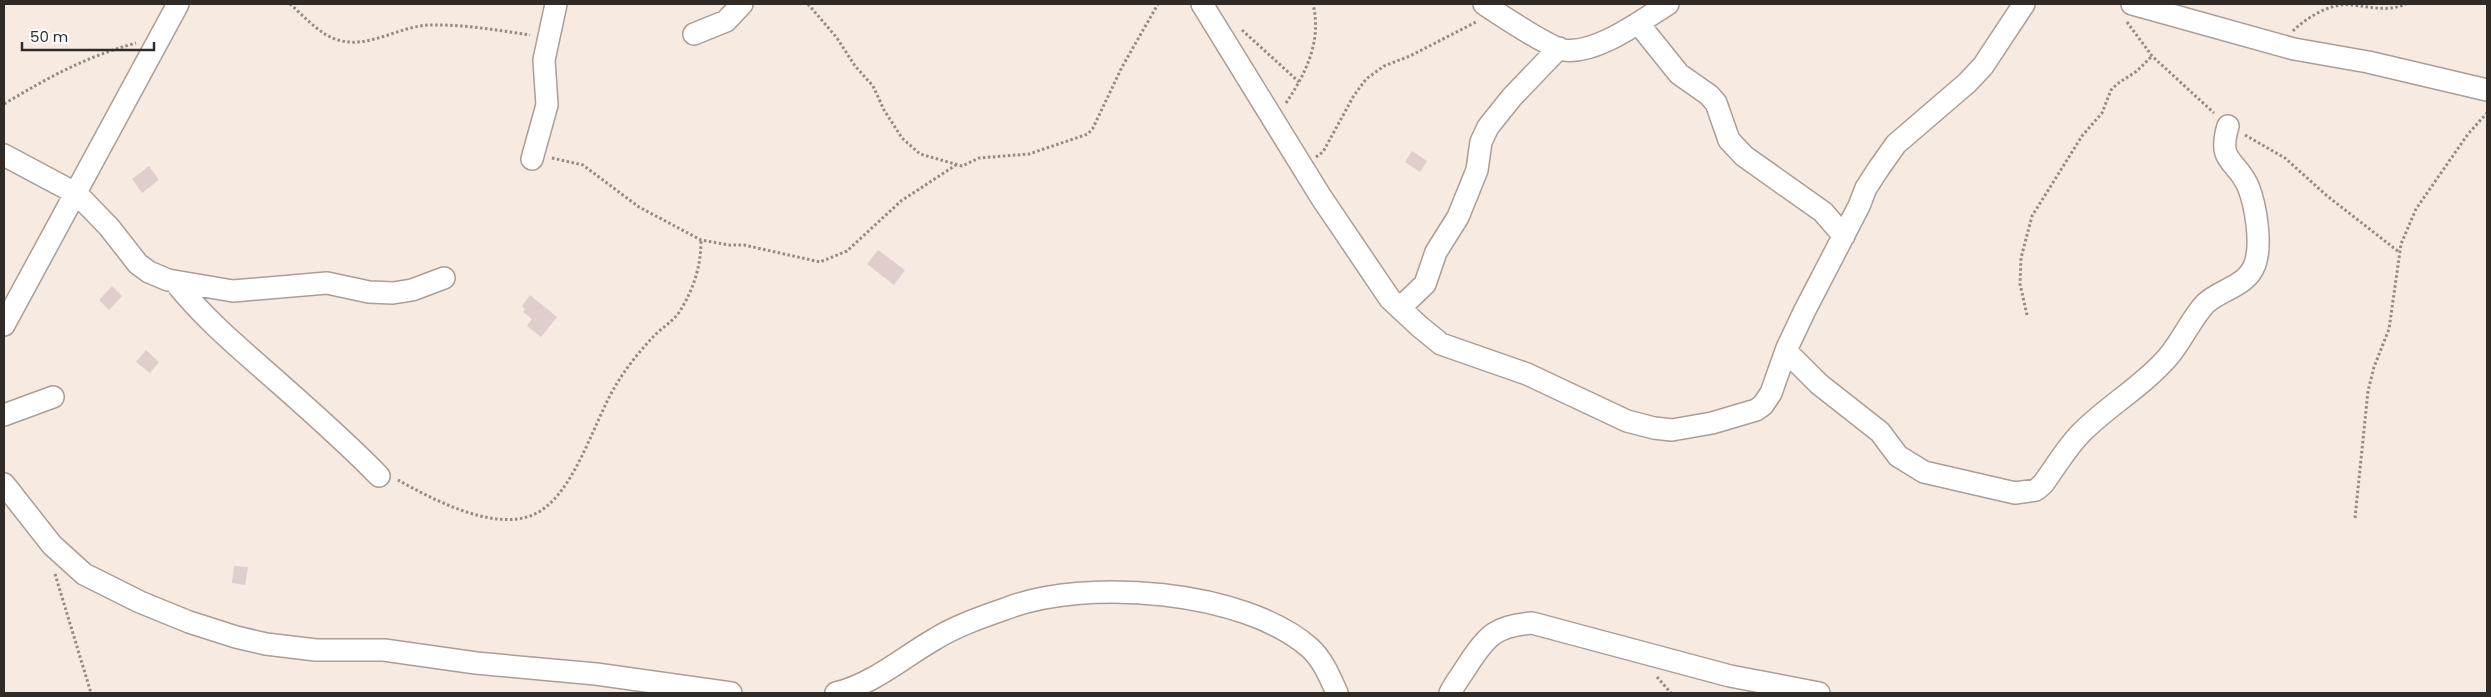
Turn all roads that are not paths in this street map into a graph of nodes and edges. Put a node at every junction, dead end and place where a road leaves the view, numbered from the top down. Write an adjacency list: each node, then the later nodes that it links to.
1 (178, 4): 16 (street)
2 (556, 4): 14 (street)
3 (742, 4): 10 (street)
4 (1202, 4): 20 (street)
5 (1668, 4): 9 (street)
6 (2024, 4): 17 (street)
7 (1491, 8): 11 (street)
8 (2128, 11): 12 (street)
9 (1638, 23): 11 (street); 17 (street)
10 (694, 34)
11 (1559, 48): 20 (street)
12 (2487, 90)
13 (2228, 126): 22 (street)
14 (534, 152)
15 (4, 155): 16 (street)
16 (77, 194): 19 (street); 21 (street)
17 (1844, 236): 22 (street)
18 (444, 278): 19 (street)
19 (175, 282): 25 (street)
20 (1400, 308): 22 (street)
21 (4, 325)
22 (1786, 352)
23 (53, 397): 24 (street)
24 (4, 415)
25 (388, 478)
26 (4, 484): 27 (street)
27 (731, 693)
28 (836, 693): 29 (street)
29 (1338, 693)
30 (1450, 693): 31 (street)
31 (1819, 693)

